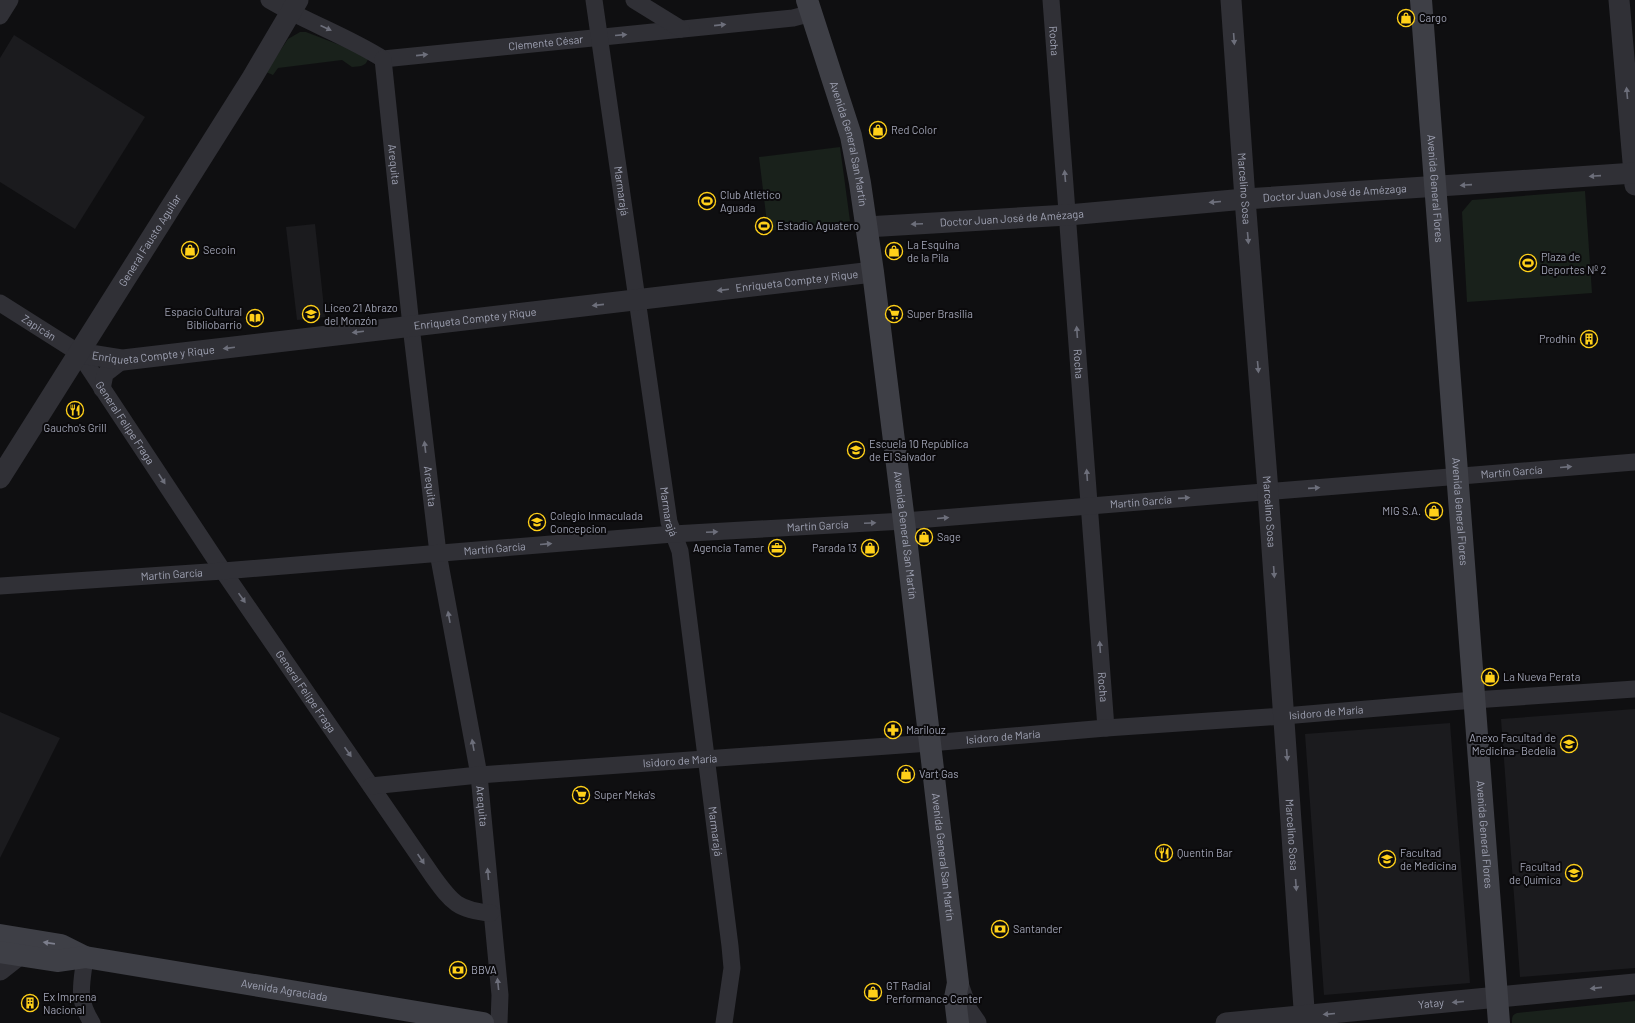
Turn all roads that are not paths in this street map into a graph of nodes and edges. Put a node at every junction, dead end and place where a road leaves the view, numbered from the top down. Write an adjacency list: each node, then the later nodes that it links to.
1 (10, 0): 11 (street)
2 (270, 0): 9 (street)
3 (594, 0): 13 (street, Marmarajá)
4 (634, 0): 12 (street)
5 (1051, 0): 18 (street, Rocha, one-way to 5)
6 (1231, 0): 17 (street, Marcelino Sosa, one-way to 17)
7 (1421, 0): 16 (main road, Avenida General Flores)
8 (1619, 0): 15 (street, one-way to 8)
9 (294, 6): 14 (street, one-way to 14); 24 (street, General Fausto Aguilar)
10 (810, 7): 12 (street, Clemente César, one-way to 10); 19 (main road, Avenida General San Martín)
11 (0, 16)
12 (681, 29): 13 (street, Clemente César, one-way to 12)
13 (600, 37): 14 (street, Clemente César, one-way to 13); 21 (street, Marmarajá)
14 (384, 59): 23 (street, Arequita)
15 (1635, 177): 16 (street, Doctor Juan José de Amézaga, one-way to 16)
16 (1435, 187): 17 (street, Doctor Juan José de Amézaga); 28 (main road, Avenida General Flores)
17 (1245, 199): 18 (street, Doctor Juan José de Amézaga, one-way to 18); 30 (street, Marcelino Sosa, one-way to 30)
18 (1068, 215): 19 (street, Doctor Juan José de Amézaga, one-way to 19); 31 (street, Rocha, one-way to 18)
19 (866, 227): 20 (main road, Avenida General San Martín)
20 (873, 272): 21 (street, Enriqueta Compte y Rique, one-way to 21); 32 (main road, Avenida General San Martín)
21 (637, 300): 23 (street, Enriqueta Compte y Rique, one-way to 23); 33 (street, Marmarajá)
22 (0, 303): 24 (street, Zapicán)
23 (411, 326): 25 (street, Enriqueta Compte y Rique, one-way to 25); 34 (street, Arequita, one-way to 23)
24 (79, 353): 25 (street, Enriqueta Compte y Rique); 26 (street, General Felipe Fraga); 29 (street, General Fausto Aguilar)
25 (123, 360): 26 (street)
26 (102, 389): 35 (street, General Felipe Fraga, one-way to 35)
27 (1635, 462): 28 (street, Martín García, one-way to 27)
28 (1458, 477): 30 (street, Martín García, one-way to 28); 38 (main road, Avenida General Flores)
29 (0, 478)
30 (1268, 491): 31 (street, Martín García, one-way to 30); 39 (street, Marcelino Sosa, one-way to 39)
31 (1090, 505): 32 (street, Martín García, one-way to 31); 40 (street, Rocha, one-way to 31)
32 (904, 521): 33 (street, Martín García, one-way to 32); 41 (main road, Avenida General San Martín)
33 (673, 534): 34 (street, Martín García, one-way to 33); 42 (street, Marmarajá)
34 (438, 553): 35 (street, Martín García); 43 (street, Arequita, one-way to 34)
35 (223, 571): 36 (street, Martín García); 44 (street, General Felipe Fraga, one-way to 44)
36 (0, 586)
37 (1635, 689): 38 (street, Isidoro de María)
38 (1474, 700): 39 (street, Isidoro de María); 52 (main road, Avenida General Flores)
39 (1284, 716): 40 (street, Isidoro de María); 53 (street, Marcelino Sosa, one-way to 53)
40 (1106, 728): 41 (street, Isidoro de María)
41 (930, 743): 42 (street, Isidoro de María); 50 (main road, Avenida General San Martín)
42 (706, 758): 43 (street, Isidoro de María); 57 (street, Marmarajá)
43 (479, 775): 44 (street, Isidoro de María); 45 (street, Arequita, one-way to 43)
44 (371, 786): 45 (street, General Felipe Fraga, one-way to 45)
45 (491, 913): 56 (street, one-way to 45)
46 (0, 935): 48 (main road, Avenida Agraciada, one-way to 46)
47 (9, 953): 48 (main road, Avenida Agraciada); 49 (street)
48 (85, 957): 54 (main road, Avenida Agraciada); 55 (street)
49 (0, 970)
50 (958, 983): 58 (main road, Avenida General San Martín); 59 (street, Avenida General San Martín)
51 (1635, 984): 52 (street, Yatay, one-way to 52)
52 (1497, 998): 53 (street, Yatay, one-way to 53); 61 (main road, Avenida General Flores)
53 (1304, 1020): 60 (street, Yatay)
54 (472, 1022)
55 (92, 1023)
56 (499, 1023)
57 (724, 1023)
58 (958, 1023)
59 (976, 1023)
60 (1226, 1023)
61 (1499, 1023)

